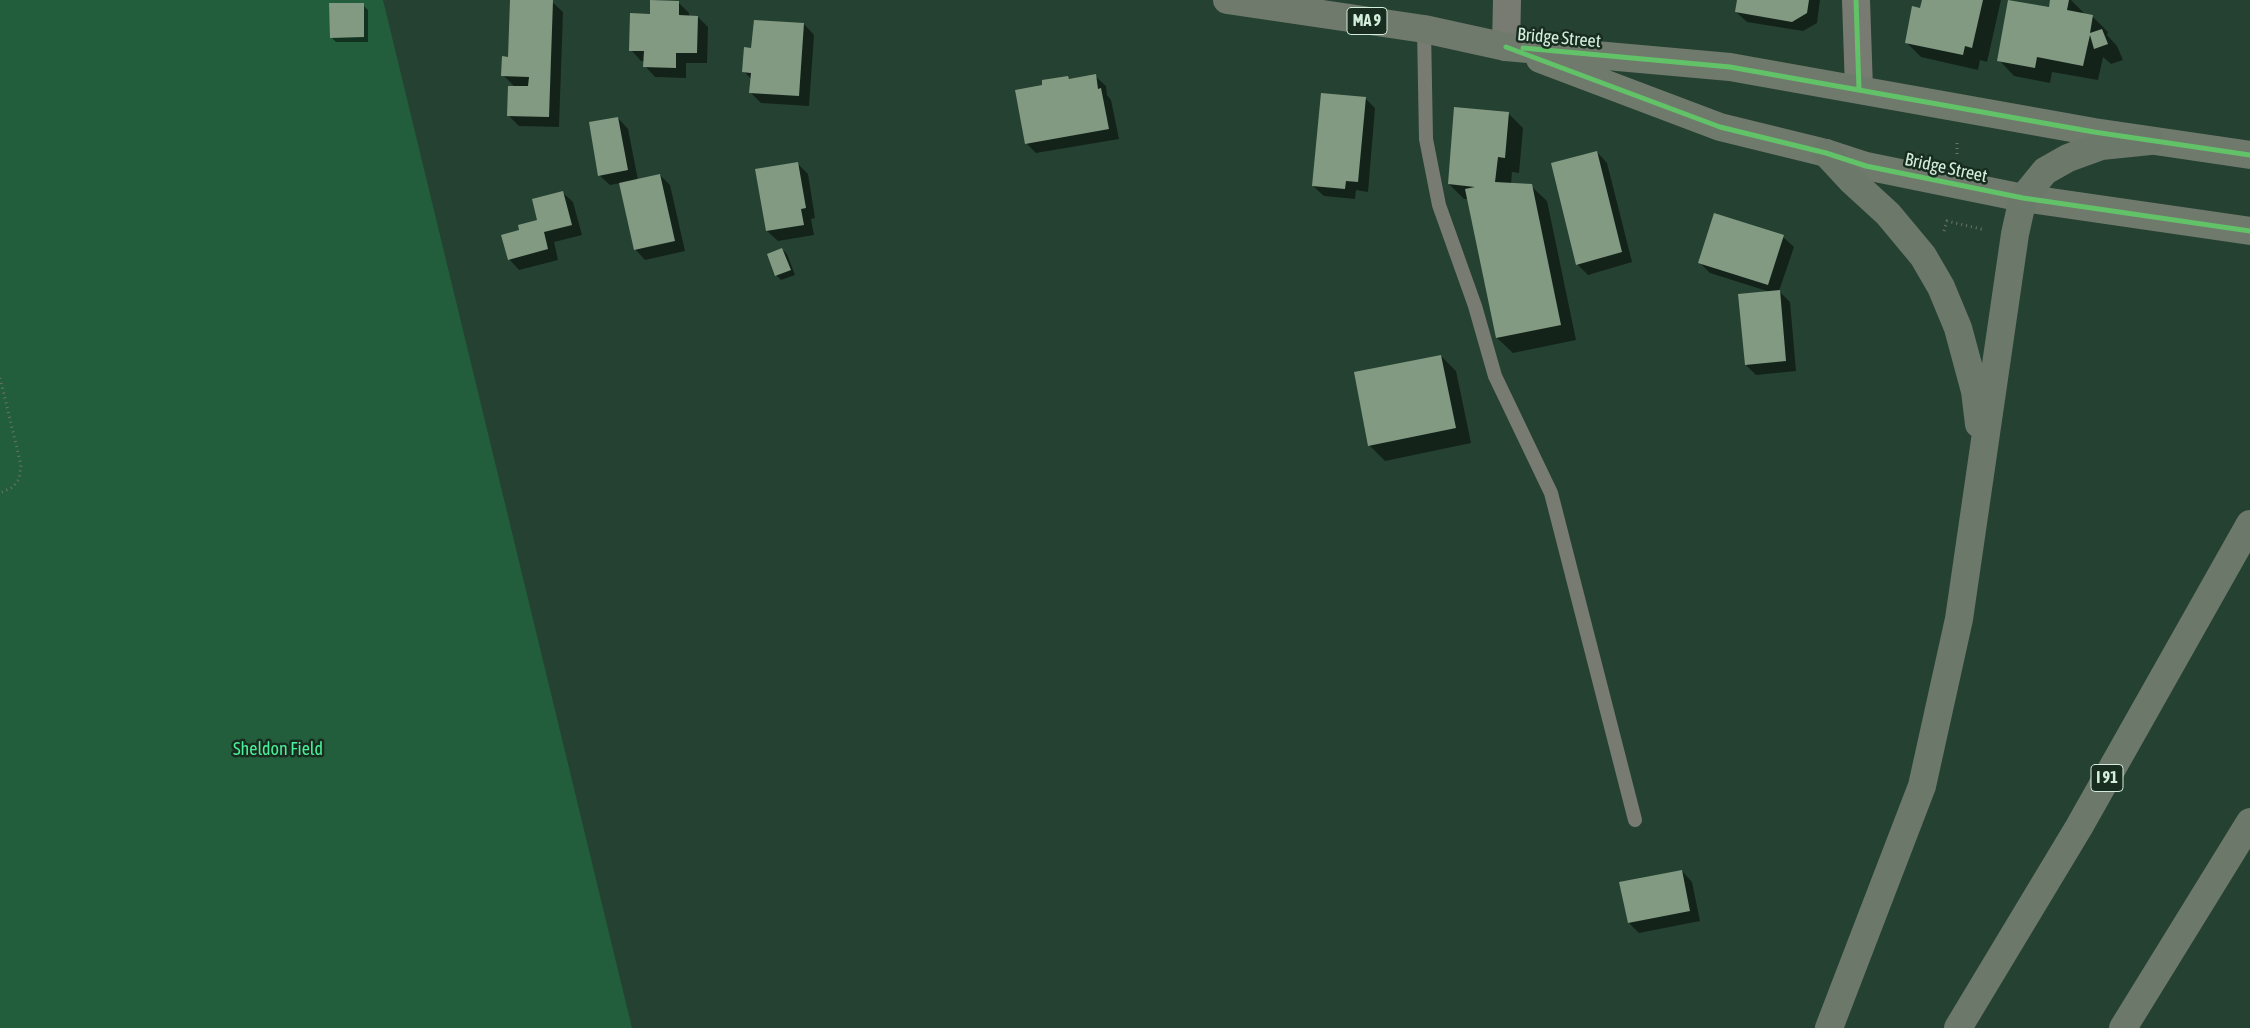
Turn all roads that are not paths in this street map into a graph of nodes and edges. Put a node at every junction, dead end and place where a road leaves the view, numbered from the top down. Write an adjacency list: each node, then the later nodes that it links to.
1 (1227, 0): 4 (highway, Bridge Street / MA 9)
2 (1507, 0): 5 (street)
3 (1856, 0): 6 (street)
4 (1424, 29): 5 (highway, Bridge Street / MA 9); 14 (lane)
5 (1506, 47): 6 (highway, Bridge Street / MA 9); 8 (highway, Bridge Street / MA 9)
6 (1859, 89): 7 (highway, Bridge Street / MA 9)
7 (2150, 141): 9 (highway, Bridge Street / MA 9); 10 (highway)
8 (1826, 153): 10 (highway, Bridge Street / MA 9); 12 (highway)
9 (2250, 156)
10 (2023, 198): 11 (highway, Bridge Street / MA 9); 12 (highway)
11 (2250, 231)
12 (1984, 458): 16 (highway)
13 (2250, 524): 17 (highway, I 91)
14 (1635, 820)
15 (2250, 822): 18 (highway)
16 (1829, 1028)
17 (1958, 1028)
18 (2123, 1028)

